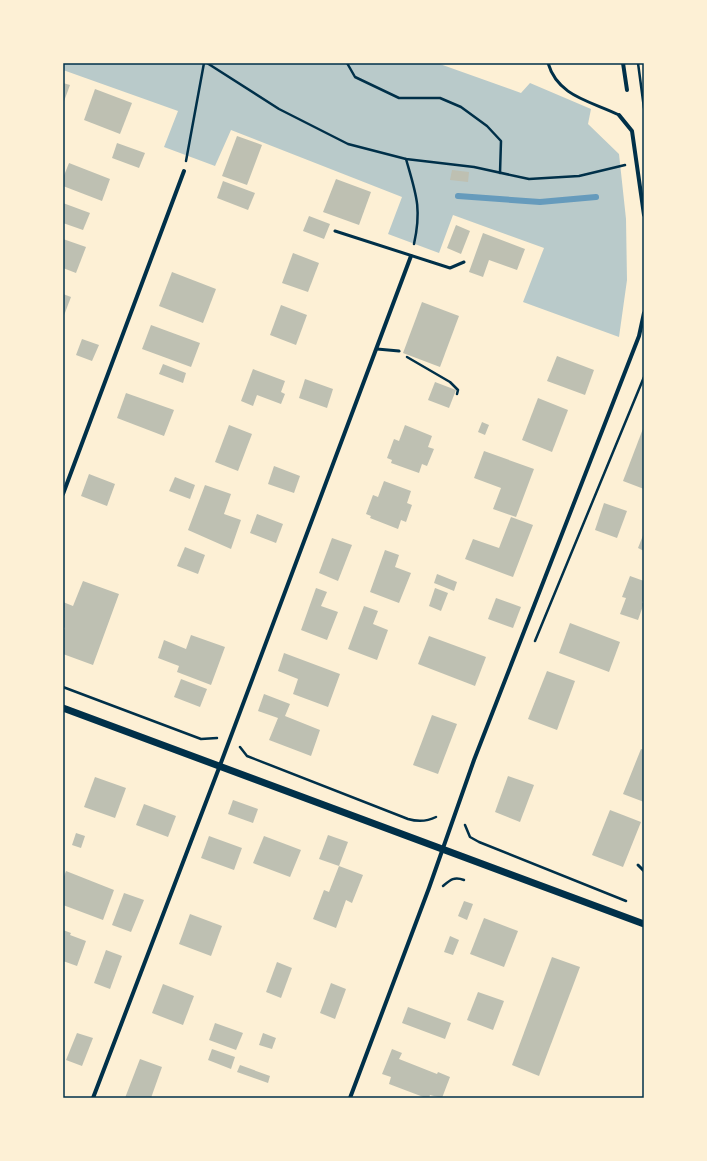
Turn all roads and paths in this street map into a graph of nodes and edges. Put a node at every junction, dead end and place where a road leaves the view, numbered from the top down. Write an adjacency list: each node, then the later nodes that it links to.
1 (205, 63): 9 (path); 11 (path)
2 (347, 63): 12 (path)
3 (548, 63): 8 (lane)
4 (623, 63): 6 (street)
5 (638, 63): 7 (path)
6 (627, 90)
7 (644, 108)
8 (618, 114): 10 (street)
9 (406, 159): 12 (path); 16 (path)
10 (637, 162): 12 (path); 13 (street)
11 (184, 171): 24 (street)
12 (500, 173)
13 (643, 194): 14 (street)
14 (644, 215)
15 (335, 231): 16 (lane)
16 (411, 256): 17 (lane); 19 (street)
17 (464, 262)
18 (644, 313): 32 (street)
19 (377, 348): 20 (lane); 28 (street)
20 (399, 351)
21 (406, 355): 23 (path)
22 (644, 377): 25 (path)
23 (456, 394)
24 (63, 494)
25 (534, 644)
26 (63, 687): 28 (path)
27 (63, 708): 29 (street)
28 (230, 737): 29 (street); 30 (path)
29 (219, 768): 32 (street); 39 (street)
30 (436, 817)
31 (466, 819): 37 (path)
32 (443, 850): 36 (street); 38 (street)
33 (638, 865): 34 (lane)
34 (644, 871)
35 (464, 880): 36 (path)
36 (429, 888): 40 (street)
37 (630, 902)
38 (644, 924)
39 (93, 1098)
40 (350, 1098)

